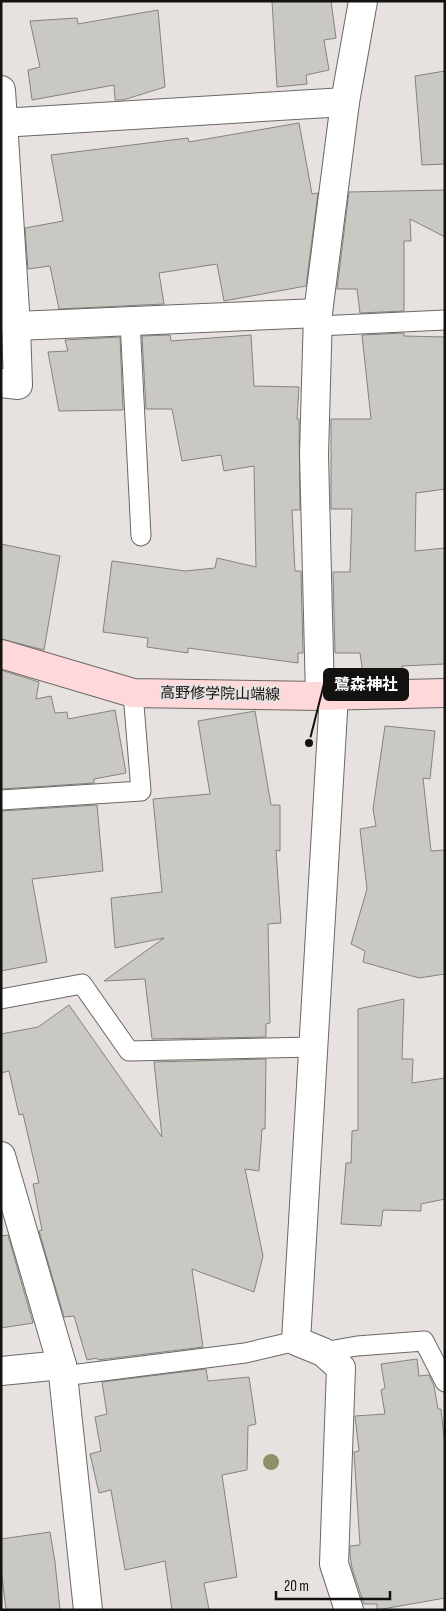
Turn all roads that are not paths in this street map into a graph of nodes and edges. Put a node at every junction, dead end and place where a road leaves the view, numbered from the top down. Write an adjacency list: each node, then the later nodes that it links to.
1 (363, 1): 3 (street)
2 (1, 90): 4 (street)
3 (346, 102): 4 (street); 5 (street)
4 (2, 123): 8 (street)
5 (318, 320): 6 (lane); 7 (street); 14 (street)
6 (445, 320)
7 (130, 321): 8 (street); 10 (lane)
8 (16, 326): 9 (street)
9 (1, 383)
10 (141, 536)
11 (1, 654): 12 (main road, 高野修学院山端線)
12 (133, 693): 14 (main road, 高野修学院山端線); 15 (lane)
13 (445, 693): 14 (main road, 高野修学院山端線)
14 (327, 695): 17 (street)
15 (1, 800)
16 (1, 999): 17 (lane)
17 (314, 1047): 20 (street)
18 (1, 1156): 19 (street)
19 (10, 1215): 23 (street)
20 (296, 1341): 21 (street); 23 (lane)
21 (323, 1352): 24 (lane); 26 (street)
22 (1, 1371): 23 (street)
23 (63, 1371): 25 (street)
24 (445, 1382)
25 (88, 1610)
26 (349, 1610)

